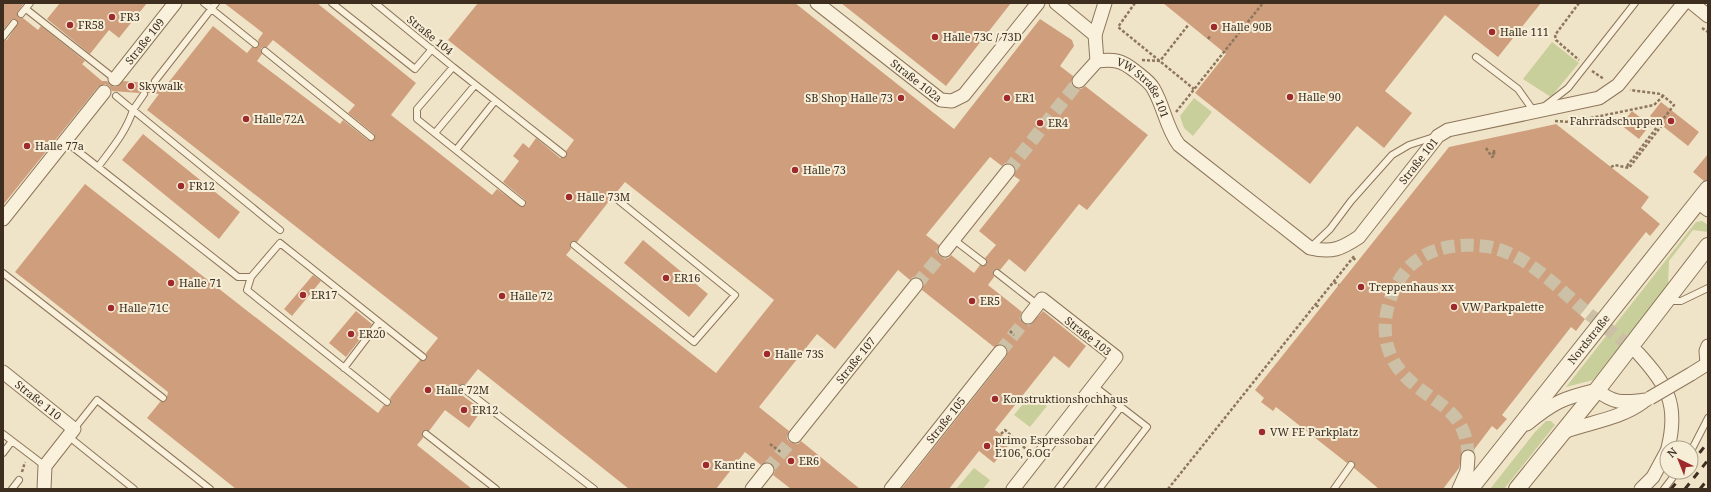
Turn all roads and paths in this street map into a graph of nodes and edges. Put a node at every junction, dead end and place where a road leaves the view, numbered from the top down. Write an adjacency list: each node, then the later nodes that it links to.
1 (30, 3): 16 (lane)
2 (175, 3): 33 (street, Straße 109)
3 (204, 3): 17 (lane)
4 (216, 3): 17 (lane)
5 (332, 3): 27 (lane)
6 (375, 3): 27 (lane, Straße 104)
7 (817, 3): 8 (street, Straße 102a)
8 (1038, 3)
9 (1056, 3): 22 (street)
10 (1105, 3): 22 (street)
11 (1135, 3): 37 (path)
12 (1263, 3): 37 (path)
13 (1635, 3): 44 (lane)
14 (1684, 3): 44 (street, Straße 101)
15 (1692, 3): 19 (street)
16 (26, 9): 18 (lane); 33 (lane)
17 (212, 9): 26 (lane); 34 (lane)
18 (21, 14)
19 (1708, 16)
20 (14, 24): 24 (lane)
21 (1189, 24): 28 (path)
22 (1095, 35): 31 (street)
23 (1211, 35): 25 (path)
24 (3, 37)
25 (1208, 39)
26 (255, 44)
27 (432, 49): 32 (lane, Straße 104)
28 (1170, 49)
29 (264, 51): 51 (lane)
30 (1476, 57): 44 (lane)
31 (1097, 61): 35 (street); 45 (street, VW Straße 101)
32 (454, 67): 36 (lane, Straße 104); 50 (lane)
33 (115, 79)
34 (155, 81)
35 (1079, 81)
36 (475, 85): 41 (lane, Straße 104); 50 (lane)
37 (1194, 89): 45 (path)
38 (110, 94): 43 (lane); 53 (street)
39 (144, 94): 43 (lane)
40 (1663, 96): 47 (path)
41 (495, 101): 55 (lane); 56 (lane, Straße 104)
42 (1674, 105): 58 (path)
43 (133, 110): 59 (lane); 67 (lane)
44 (1535, 113): 52 (street, Straße 101)
45 (1168, 122): 71 (street, VW Straße 101)
46 (1550, 122): 47 (path)
47 (1570, 122): 48 (path)
48 (1574, 125)
49 (1662, 125): 60 (path)
50 (435, 133): 55 (lane)
51 (371, 136)
52 (1438, 136): 71 (lane); 71 (street, Straße 101)
53 (65, 141): 59 (lane); 66 (street)
54 (1486, 148): 57 (path)
55 (456, 150): 64 (lane)
56 (563, 154)
57 (1495, 154)
58 (1627, 166)
59 (98, 167): 79 (lane)
60 (1611, 167)
61 (1008, 171): 68 (street)
62 (1708, 189): 65 (street, Nordstraße)
63 (613, 196): 69 (lane)
64 (522, 203)
65 (1703, 206): 113 (street, Nordstraße)
66 (5, 213)
67 (280, 230)
68 (953, 239): 72 (street); 76 (lane)
69 (574, 245)
70 (1708, 246): 85 (street)
71 (1310, 248)
72 (945, 250)
73 (1357, 253): 74 (path)
74 (1353, 258): 75 (path); 80 (path)
75 (1358, 261)
76 (983, 262)
77 (3, 273): 102 (lane)
78 (997, 273): 84 (lane)
79 (251, 277): 89 (lane); 97 (lane)
80 (1334, 282): 82 (path); 86 (path)
81 (916, 285): 112 (street, Straße 107)
82 (1339, 285)
83 (1708, 288): 85 (lane)
84 (1040, 302): 88 (street); 99 (street, Straße 103)
85 (1665, 302): 101 (street)
86 (1316, 305): 87 (path); 140 (path)
87 (1320, 308)
88 (1028, 317)
89 (380, 322): 95 (lane); 97 (lane)
90 (1010, 331): 91 (path)
91 (1014, 334)
92 (1708, 346): 96 (street)
93 (1000, 352): 136 (street, Straße 105)
94 (1638, 353): 114 (street)
95 (423, 357)
96 (1708, 364): 103 (street, bridge)
97 (344, 368): 104 (lane)
98 (3, 372): 107 (street, Straße 110)
99 (1094, 386): 105 (lane); 122 (street, Straße 103)
100 (463, 388): 134 (lane)
101 (1597, 390): 103 (street); 108 (street); 113 (street)
102 (163, 398)
103 (1648, 399): 108 (street)
104 (387, 402)
105 (1121, 408): 138 (lane); 139 (lane)
106 (1708, 418): 115 (lane)
107 (71, 432): 124 (street); 131 (lane); 132 (lane)
108 (1563, 432): 144 (street)
109 (3, 434): 116 (lane)
110 (426, 434): 133 (lane)
111 (1001, 434): 122 (path)
112 (795, 436)
113 (1512, 436): 143 (street, Nordstraße)
114 (1669, 440)
115 (1697, 440)
116 (12, 441): 118 (lane); 120 (lane)
117 (770, 444): 119 (path)
118 (3, 453)
119 (782, 453)
120 (30, 455): 124 (lane); 127 (path)
121 (1468, 457): 142 (street)
122 (1037, 459): 137 (street, Straße 103)
123 (1351, 465): 141 (lane)
124 (45, 466): 130 (street)
125 (1659, 466): 145 (street)
126 (768, 470): 135 (street)
127 (19, 480): 129 (lane)
128 (1671, 480): 146 (lane)
129 (12, 489)
130 (44, 489)
131 (134, 489)
132 (210, 489)
133 (496, 489)
134 (594, 489)
135 (752, 489)
136 (892, 489)
137 (1013, 489)
138 (1058, 489)
139 (1099, 489)
140 (1168, 489)
141 (1334, 489)
142 (1459, 489)
143 (1470, 489)
144 (1517, 489)
145 (1641, 489)
146 (1664, 489)

